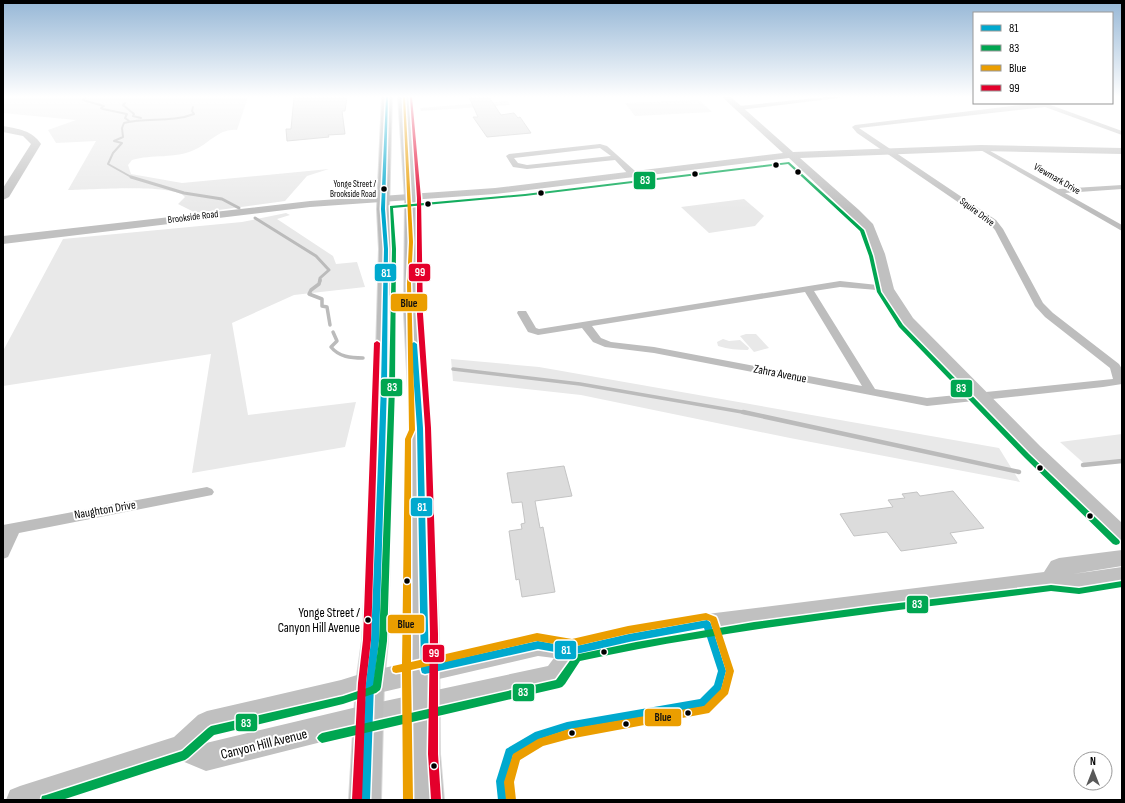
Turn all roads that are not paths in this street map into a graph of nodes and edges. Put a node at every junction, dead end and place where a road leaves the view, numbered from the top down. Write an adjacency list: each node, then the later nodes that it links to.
1 (25, 134): 14 (street)
2 (386, 134): 16 (main road)
3 (405, 134): 15 (main road)
4 (769, 134): 9 (street)
5 (863, 134): 7 (street, Squire Drive)
6 (981, 148): 7 (street, Brookside Road); 8 (street, Brookside Road); 13 (street, Viewmark Drive)
7 (889, 151): 9 (street, Brookside Road); 24 (street, Squire Drive)
8 (1122, 151)
9 (792, 155): 11 (street, Brookside Road); 20 (street)
10 (615, 158): 10 (street); 11 (street)
11 (632, 173): 15 (street, Brookside Road)
12 (1122, 187): 13 (street)
13 (1056, 191): 17 (street, Viewmark Drive)
14 (3, 196)
15 (411, 198): 16 (street, Brookside Road); 33 (main road)
16 (384, 200): 18 (street, Brookside Road); 34 (main road)
17 (1122, 228)
18 (3, 240)
19 (808, 289): 20 (street); 22 (street); 23 (street)
20 (887, 289): 24 (street)
21 (522, 313): 22 (street)
22 (586, 326): 23 (street, Zahra Avenue)
23 (871, 391): 24 (street, Zahra Avenue)
24 (982, 397): 27 (street)
25 (207, 492): 26 (street, Naughton Drive)
26 (8, 530): 28 (street)
27 (1122, 536)
28 (3, 553)
29 (1122, 558): 31 (street)
30 (1122, 576): 31 (street)
31 (1051, 580): 32 (street)
32 (572, 651): 33 (street); 35 (street, Canyon Hill Avenue)
33 (426, 670): 34 (street); 35 (main road)
34 (370, 683): 36 (main road); 37 (street)
35 (424, 705): 36 (street, Canyon Hill Avenue); 40 (main road)
36 (370, 718): 37 (street, Canyon Hill Avenue); 39 (main road)
37 (182, 748): 38 (street)
38 (20, 800)
39 (366, 800)
40 (428, 800)

